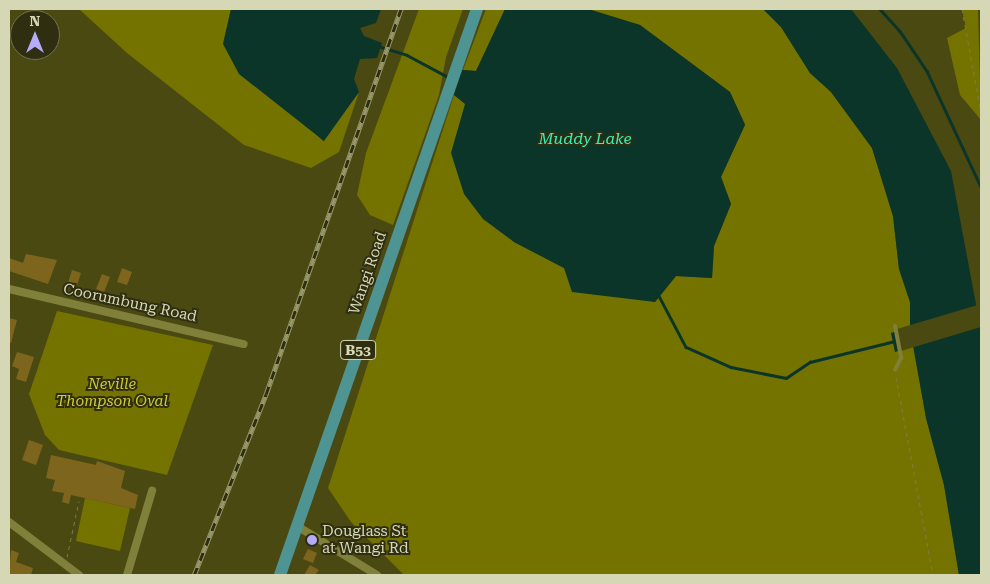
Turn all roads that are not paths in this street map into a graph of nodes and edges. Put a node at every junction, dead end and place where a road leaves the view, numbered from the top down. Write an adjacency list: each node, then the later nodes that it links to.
1 (477, 9): 8 (main road, Wangi Road / B53)
2 (9, 289): 4 (street, Coorumbung Road)
3 (895, 326): 5 (lane)
4 (244, 344)
5 (895, 370)
6 (152, 492): 10 (street)
7 (9, 522): 9 (street)
8 (297, 526): 11 (main road, Wangi Road / B53); 12 (street)
9 (79, 575)
10 (127, 575)
11 (280, 575)
12 (377, 575)

